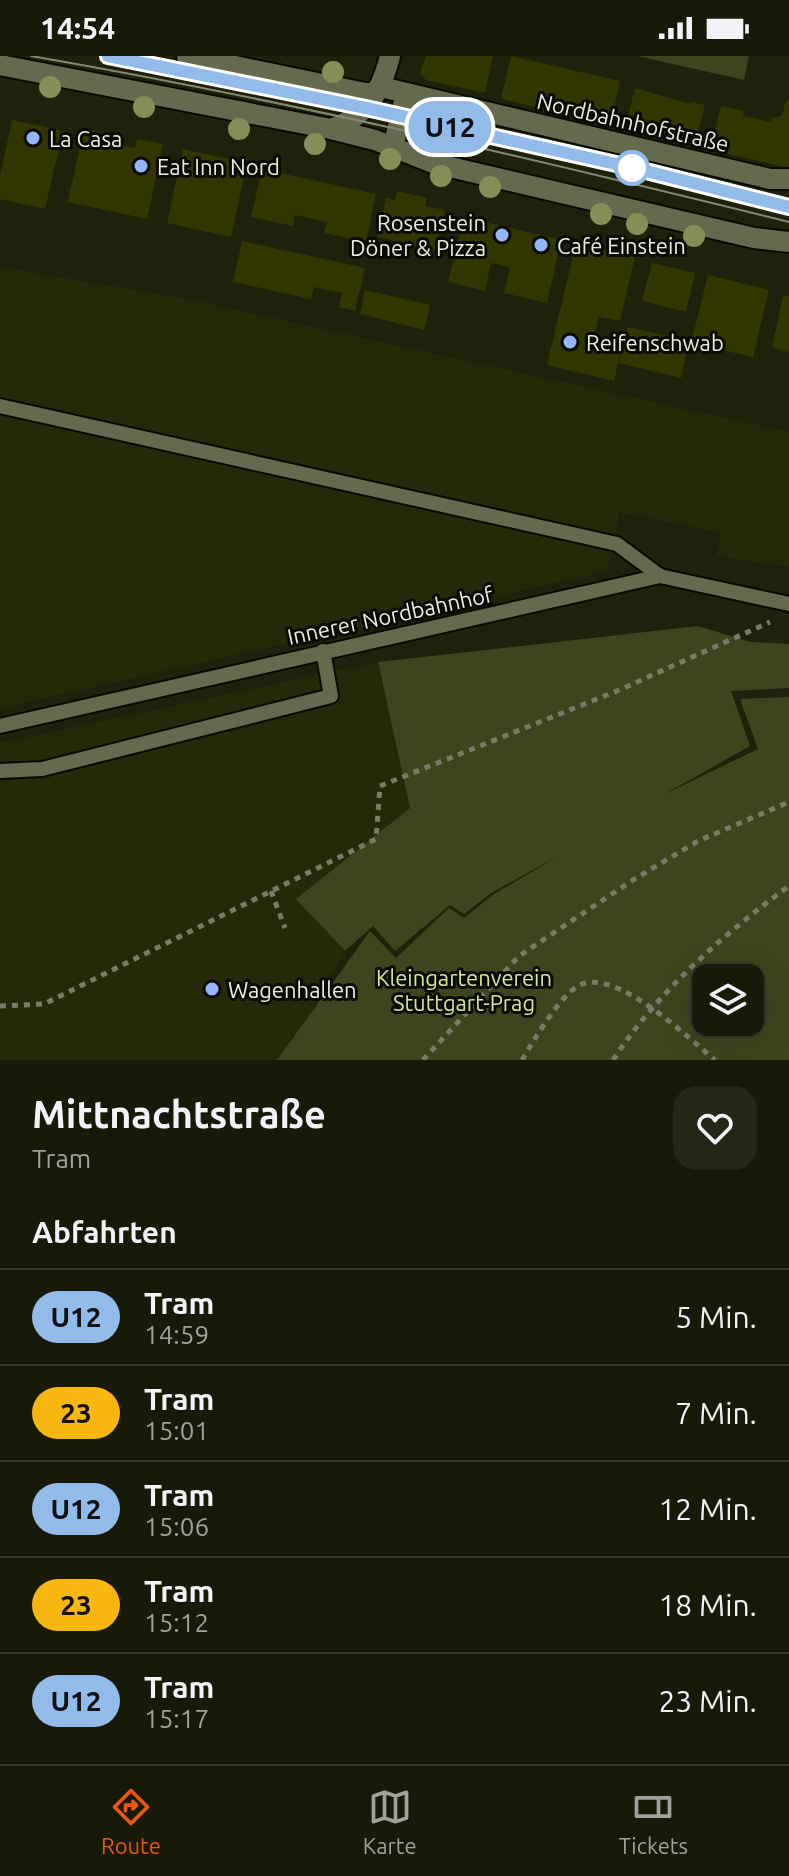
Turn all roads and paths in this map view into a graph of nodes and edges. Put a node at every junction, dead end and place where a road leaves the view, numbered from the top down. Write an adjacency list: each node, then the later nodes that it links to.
1 (187, 56): 4 (street, Nordbahnhofstraße)
2 (390, 56): 4 (street)
3 (0, 65): 6 (street)
4 (381, 87): 5 (street, Nordbahnhofstraße); 6 (street)
5 (406, 93): 7 (street); 8 (street, Nordbahnhofstraße)
6 (331, 129): 7 (street)
7 (393, 147): 9 (street)
8 (789, 179)
9 (789, 242)
10 (0, 406): 11 (lane)
11 (660, 576): 12 (lane, Innerer Nordbahnhof); 14 (lane, Innerer Nordbahnhof)
12 (789, 604)
13 (775, 619): 19 (path)
14 (323, 651): 15 (lane, Innerer Nordbahnhof); 16 (lane)
15 (0, 726)
16 (0, 771)
17 (789, 802): 23 (path)
18 (789, 886): 22 (path)
19 (271, 891): 20 (path); 21 (path)
20 (285, 928)
21 (0, 1006)
22 (652, 1009): 24 (path); 25 (path); 26 (path)
23 (423, 1060)
24 (522, 1060)
25 (613, 1060)
26 (715, 1060)

